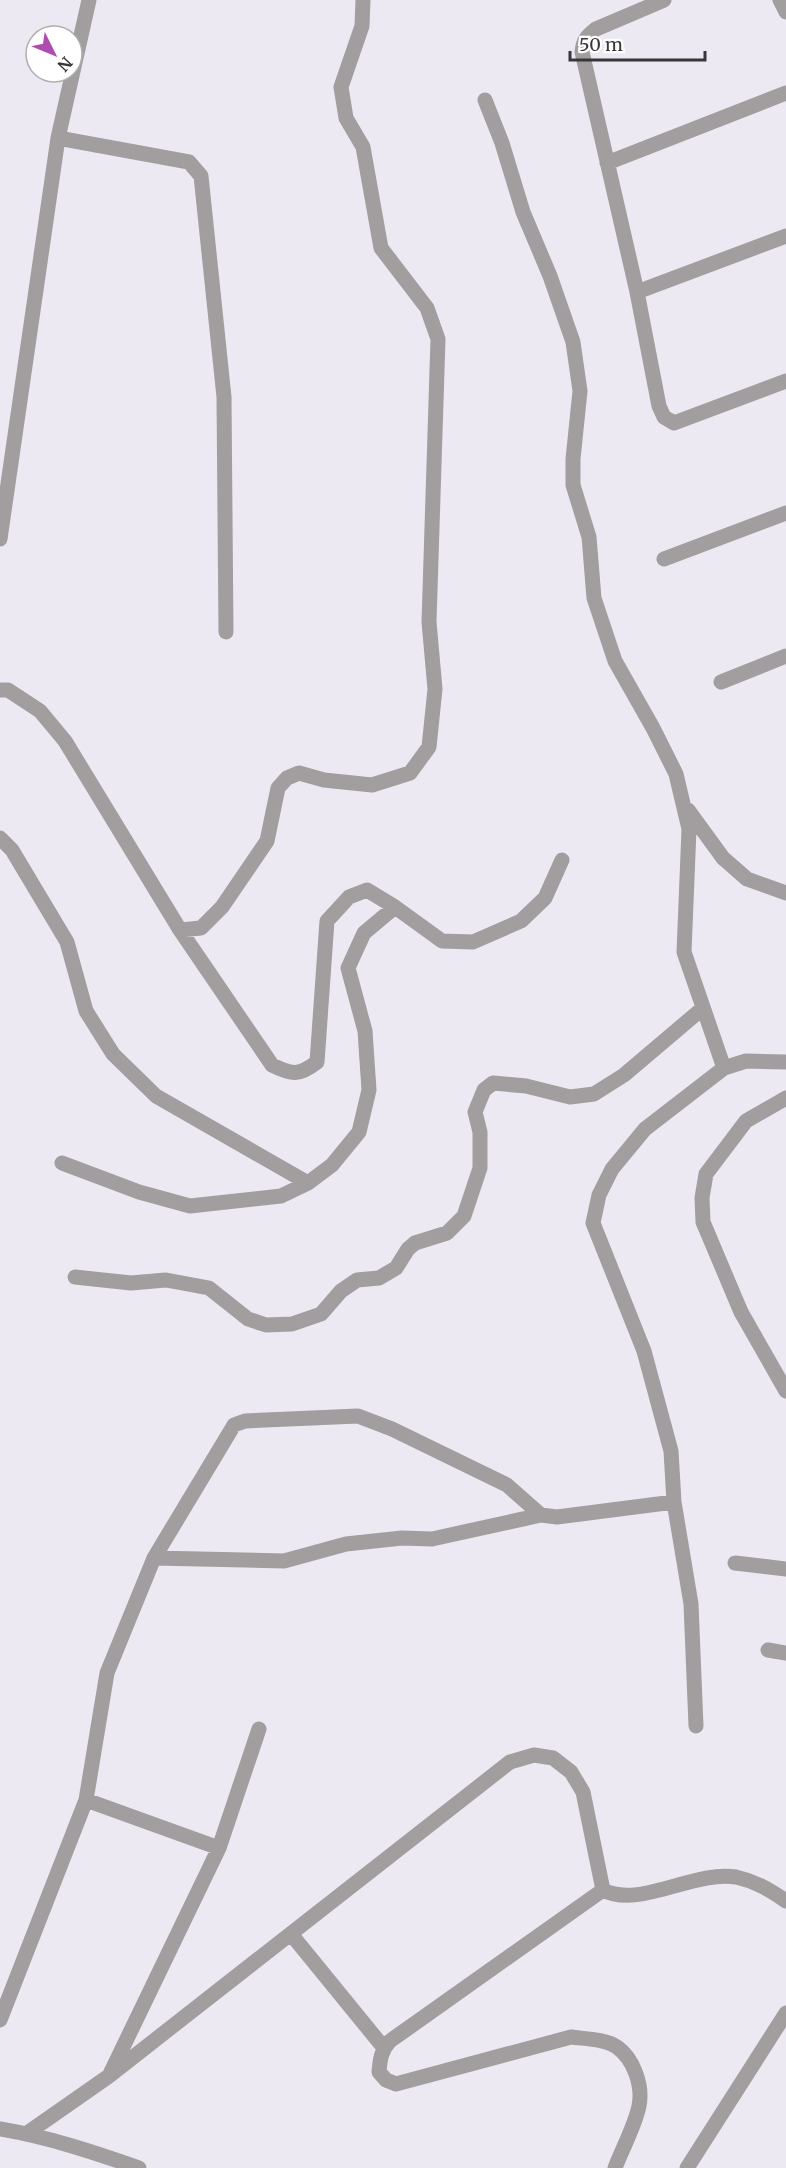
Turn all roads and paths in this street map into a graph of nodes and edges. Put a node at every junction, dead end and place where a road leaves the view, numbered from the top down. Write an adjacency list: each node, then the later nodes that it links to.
1 (89, 0): 8 (street)
2 (363, 0): 25 (street)
3 (664, 0): 9 (street)
4 (780, 0): 5 (street)
5 (786, 12)
6 (786, 93): 9 (street)
7 (485, 100): 20 (street)
8 (58, 138): 14 (street); 16 (street)
9 (607, 164): 11 (street)
10 (786, 236): 11 (street)
11 (637, 292): 12 (street)
12 (786, 381)
13 (786, 513): 15 (street)
14 (0, 539)
15 (664, 559)
16 (226, 632)
17 (786, 656): 18 (street)
18 (721, 682)
19 (0, 690): 25 (street)
20 (683, 802): 23 (street); 26 (street)
21 (0, 838): 31 (street)
22 (562, 860): 24 (street)
23 (786, 893)
24 (395, 907): 25 (street); 31 (street)
25 (180, 930)
26 (702, 1008): 28 (street); 32 (street)
27 (786, 1062): 28 (street)
28 (724, 1068): 34 (street)
29 (786, 1098): 33 (street)
30 (62, 1163): 31 (street)
31 (308, 1183)
32 (75, 1277)
33 (786, 1390)
34 (674, 1502): 35 (street); 41 (street)
35 (541, 1515): 36 (street); 36 (street)
36 (154, 1558): 43 (street)
37 (735, 1563): 38 (street)
38 (786, 1569)
39 (768, 1650): 40 (street)
40 (786, 1653)
41 (696, 1726)
42 (259, 1729): 44 (street)
43 (86, 1800): 44 (street); 49 (street)
44 (219, 1848): 51 (street)
45 (603, 1890): 46 (street); 47 (street); 50 (street)
46 (786, 1901)
47 (291, 1934): 50 (street); 51 (street)
48 (786, 2013): 56 (street)
49 (0, 2020)
50 (384, 2048): 55 (street)
51 (109, 2076): 53 (street)
52 (0, 2129): 53 (street)
53 (26, 2134): 54 (street)
54 (139, 2168)
55 (615, 2168)
56 (687, 2168)

